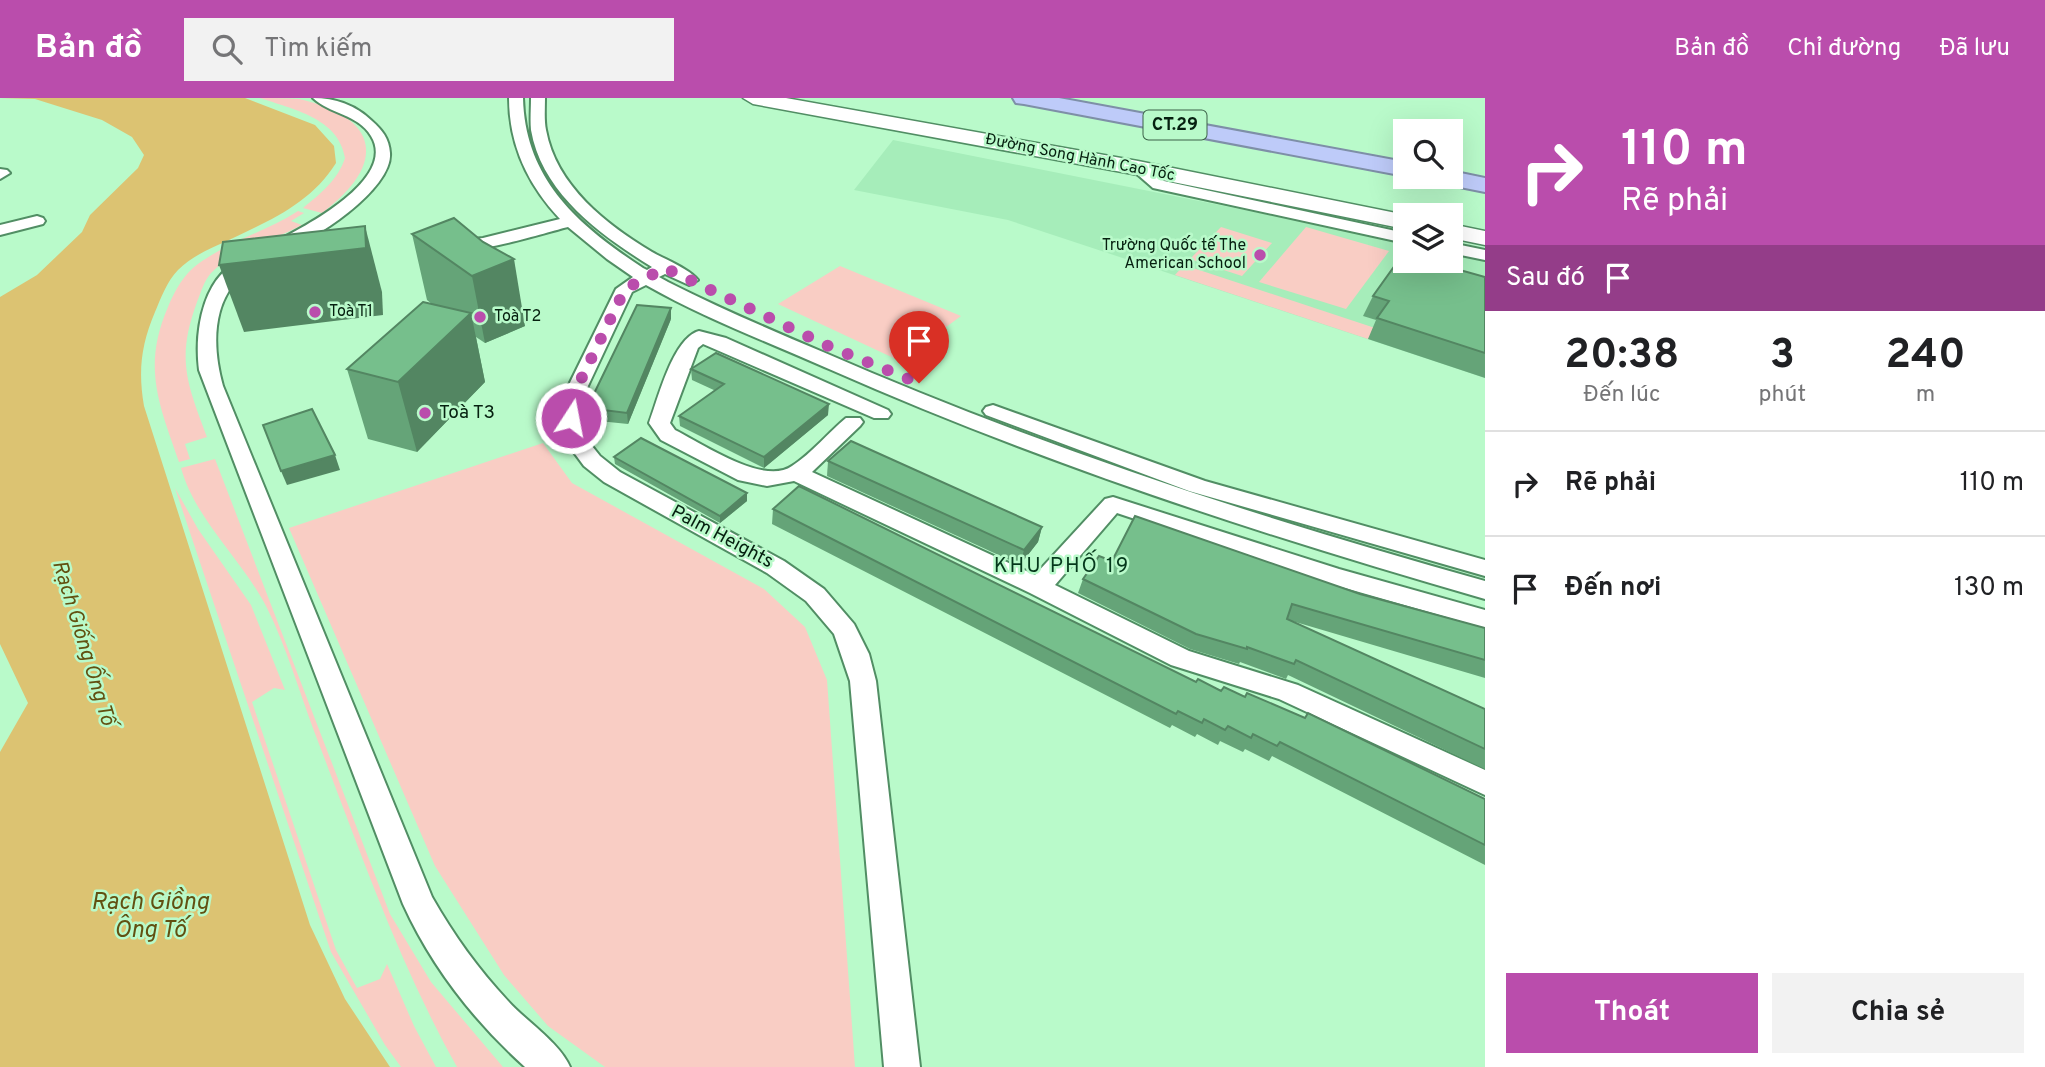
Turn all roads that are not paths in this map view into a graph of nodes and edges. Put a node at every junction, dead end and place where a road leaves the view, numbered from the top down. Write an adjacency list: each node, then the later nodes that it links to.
1 (320, 98): 35 (street)
2 (516, 98): 17 (street)
3 (538, 98): 25 (street)
4 (753, 98): 11 (main road, Đường Song Hành Cao Tốc)
5 (1024, 98): 7 (highway, CT.29)
6 (1098, 98): 7 (highway, CT.29)
7 (1327, 147): 8 (highway, CT.29); 9 (highway, CT.29)
8 (1393, 154)
9 (1393, 166)
10 (1463, 166): 12 (highway)
11 (1138, 168): 16 (main road, Đường Song Hành Cao Tốc); 20 (street)
12 (1485, 170)
13 (1463, 181): 14 (highway)
14 (1485, 185)
15 (37, 220): 18 (street)
16 (1393, 220)
17 (572, 221): 22 (street); 25 (street)
18 (0, 230)
19 (1463, 233): 21 (main road)
20 (1393, 235)
21 (1485, 238)
22 (439, 248)
23 (1463, 250): 24 (street)
24 (1485, 255)
25 (655, 272): 26 (street); 36 (street, Palm Heights)
26 (889, 379): 27 (street); 28 (street)
27 (912, 389): 28 (street); 30 (street); 32 (street)
28 (855, 413): 29 (street); 29 (street)
29 (797, 474): 31 (street)
30 (1485, 568)
31 (1039, 587): 33 (street); 34 (street)
32 (1485, 590)
33 (1485, 619)
34 (1485, 783)
35 (552, 1067)
36 (902, 1067)

